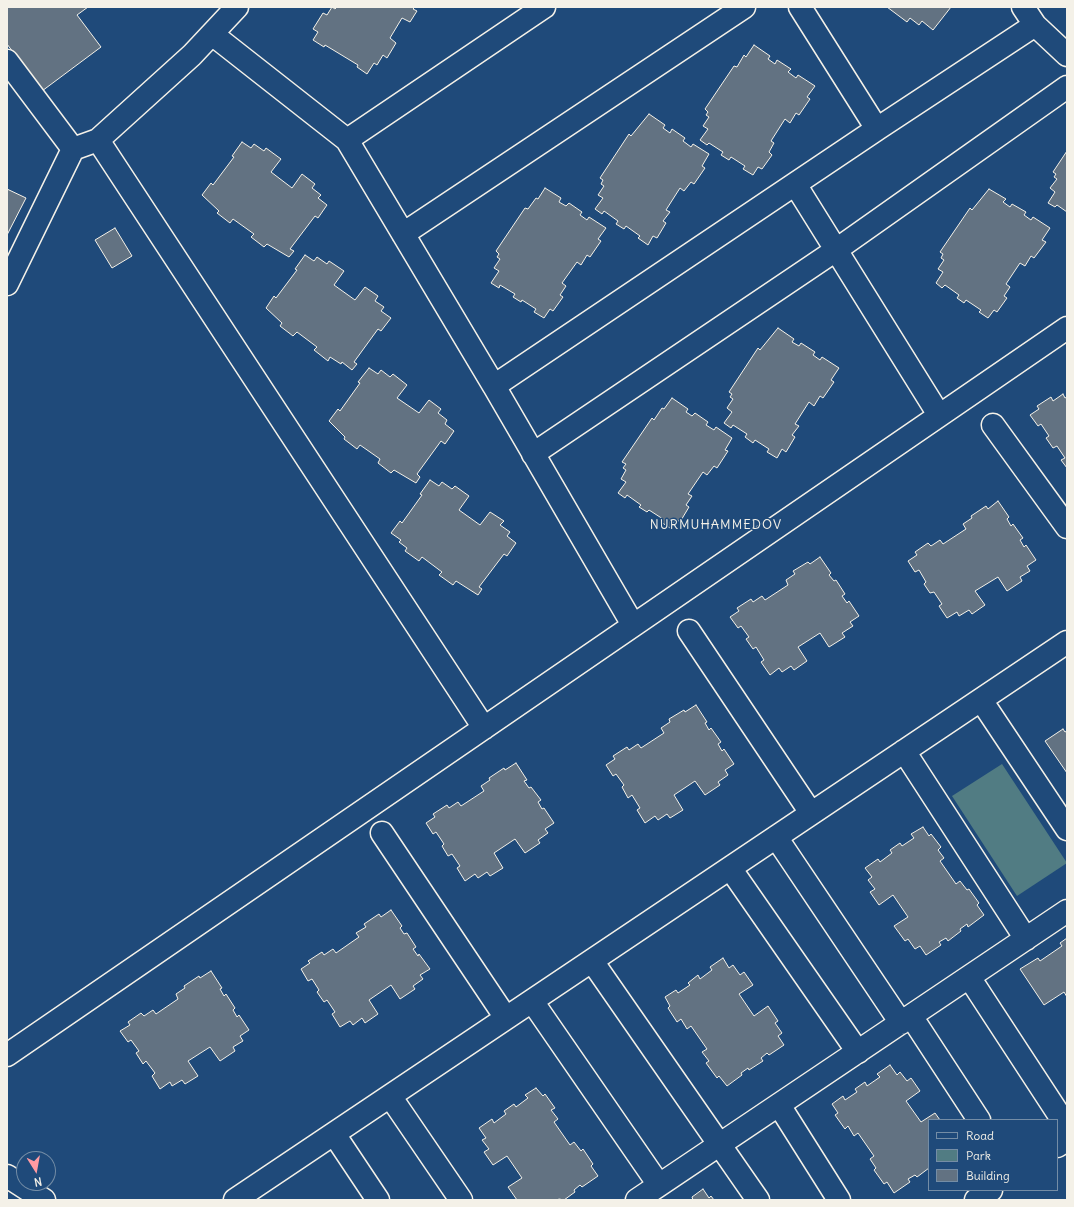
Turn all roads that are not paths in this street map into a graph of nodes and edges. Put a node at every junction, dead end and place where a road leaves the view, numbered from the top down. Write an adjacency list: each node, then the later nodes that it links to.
1 (237, 7): 7 (street)
2 (544, 7): 13 (street)
3 (744, 7): 16 (street)
4 (800, 7): 11 (street)
5 (1023, 7): 6 (street)
6 (1035, 25): 8 (street); 11 (street)
7 (212, 34): 12 (street); 13 (street)
8 (1067, 55)
9 (7, 61): 14 (street)
10 (1067, 87): 17 (street)
11 (877, 129): 15 (street)
12 (98, 140): 14 (street); 29 (street)
13 (347, 140): 16 (street)
14 (73, 149): 18 (street)
15 (795, 184): 17 (street); 20 (street)
16 (403, 234): 20 (street)
17 (836, 250): 21 (street); 23 (street)
18 (7, 284)
19 (1067, 328): 21 (street)
20 (494, 386): 23 (street)
21 (939, 415): 25 (street)
22 (993, 425): 24 (street)
23 (533, 454): 25 (street)
24 (1067, 527)
25 (633, 625): 29 (street)
26 (689, 631): 31 (street)
27 (1067, 642): 28 (street)
28 (981, 700): 30 (street); 32 (street)
29 (484, 728): 44 (street)
30 (904, 751): 31 (street); 37 (street)
31 (811, 813): 34 (street)
32 (1067, 829)
33 (382, 834): 41 (street)
34 (776, 837): 35 (street); 42 (street)
35 (730, 868): 38 (street); 43 (street)
36 (1067, 911): 37 (street)
37 (1026, 939): 39 (street)
38 (592, 961): 40 (street); 51 (street)
39 (969, 977): 42 (street); 48 (street)
40 (532, 1002): 41 (street); 54 (street)
41 (506, 1018): 45 (street)
42 (906, 1020): 43 (street); 47 (street)
43 (858, 1052): 46 (street)
44 (7, 1055)
45 (390, 1096): 49 (street); 59 (street)
46 (779, 1105): 51 (street); 62 (street)
47 (978, 1119)
48 (1067, 1127)
49 (334, 1134): 57 (street); 58 (street)
50 (1067, 1140): 52 (street)
51 (719, 1144): 54 (street); 61 (street)
52 (1058, 1145)
53 (7, 1176): 56 (street)
54 (659, 1185): 60 (street)
55 (990, 1191): 63 (street)
56 (44, 1200)
57 (235, 1200)
58 (378, 1200)
59 (461, 1200)
60 (637, 1200)
61 (758, 1200)
62 (839, 1200)
63 (976, 1200)

